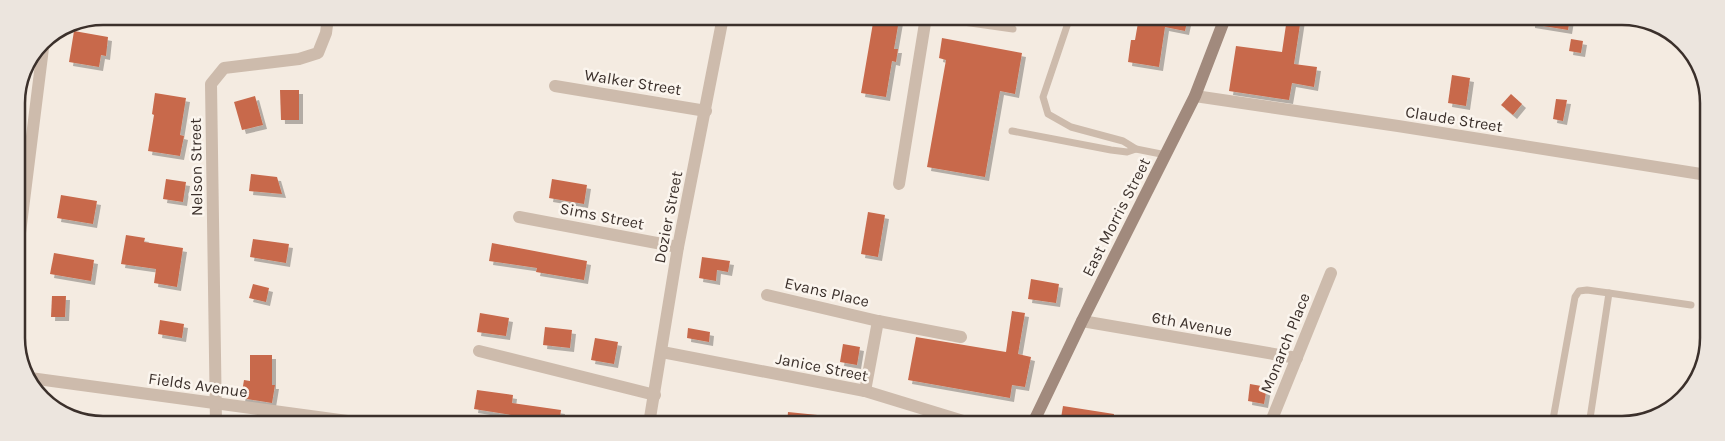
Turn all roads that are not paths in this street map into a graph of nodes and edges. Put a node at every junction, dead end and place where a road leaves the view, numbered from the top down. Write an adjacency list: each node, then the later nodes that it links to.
1 (327, 25): 33 (street, Nelson Street)
2 (722, 25): 11 (street, Dozier Street)
3 (926, 25): 16 (street)
4 (984, 25): 7 (lane)
5 (1067, 25): 13 (lane)
6 (1222, 25): 10 (main road, East Morris Street)
7 (1013, 29)
8 (42, 55): 17 (street)
9 (555, 86): 11 (street, Walker Street)
10 (1195, 96): 14 (main road, East Morris Street); 15 (street, Claude Street)
11 (706, 111): 19 (street, Dozier Street)
12 (1012, 131): 13 (lane)
13 (1136, 149): 14 (lane)
14 (1166, 154): 25 (main road, East Morris Street)
15 (1700, 174)
16 (899, 184)
17 (25, 193)
18 (519, 216): 19 (street, Sims Street)
19 (678, 247): 28 (street, Dozier Street)
20 (1331, 273): 29 (street, Monarch Place)
21 (1609, 292): 23 (lane); 40 (lane); 41 (lane)
22 (768, 295): 24 (street, Evans Place)
23 (1691, 305)
24 (878, 321): 26 (street, Evans Place); 31 (street, Evans Place)
25 (1082, 321): 29 (street, 6th Avenue); 38 (main road, East Morris Street)
26 (960, 337)
27 (479, 351): 32 (street)
28 (662, 352): 31 (street, Janice Street); 32 (street, Dozier Street)
29 (1297, 358): 39 (street, Monarch Place)
30 (37, 379): 33 (street, Fields Avenue)
31 (865, 391): 37 (street, Janice Street)
32 (655, 395): 36 (street, Dozier Street)
33 (216, 404): 34 (street); 35 (street, Fields Avenue)
34 (216, 416)
35 (308, 416)
36 (651, 416)
37 (947, 416)
38 (1034, 416)
39 (1273, 416)
40 (1554, 416)
41 (1590, 416)

